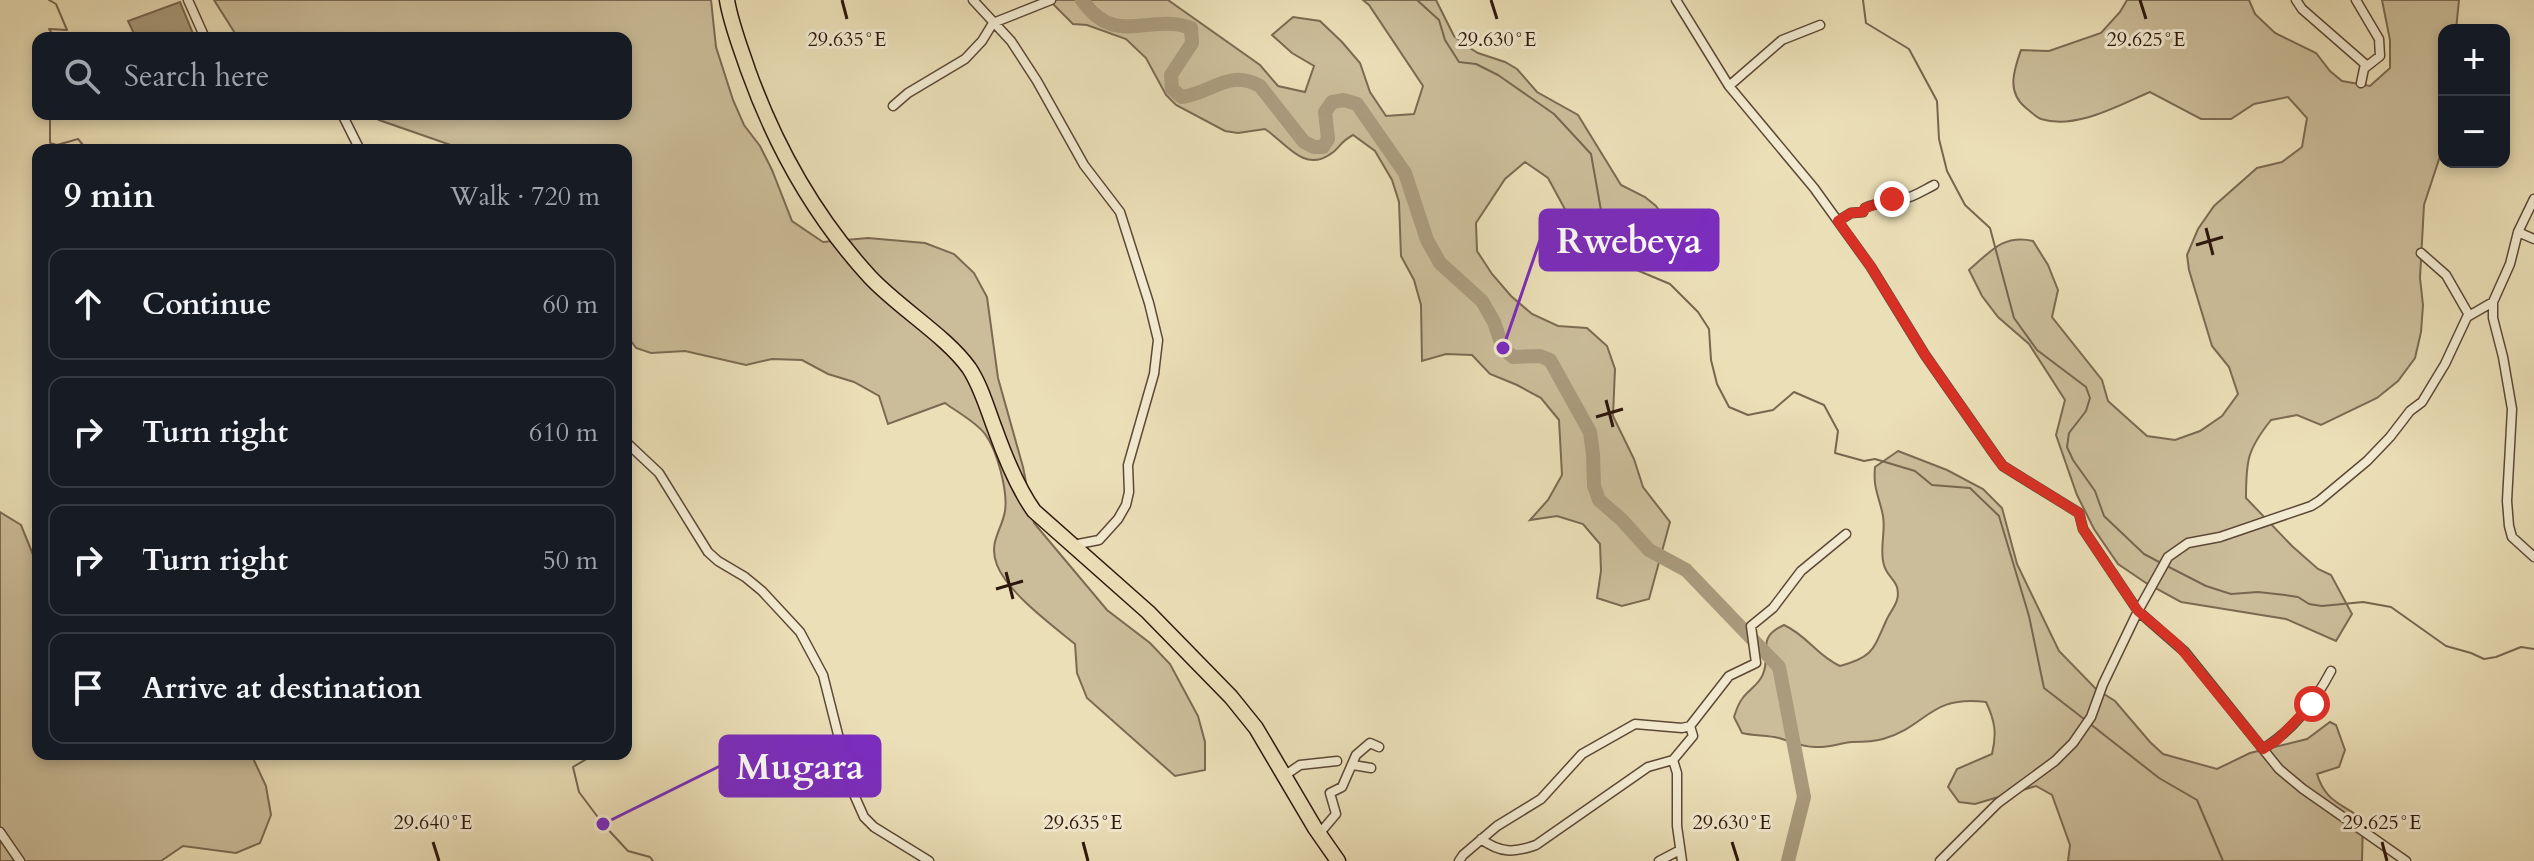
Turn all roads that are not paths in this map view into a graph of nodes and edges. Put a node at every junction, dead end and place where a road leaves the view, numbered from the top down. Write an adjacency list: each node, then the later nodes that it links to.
1 (188, 0): 10 (street)
2 (727, 0): 27 (main road)
3 (973, 0): 8 (street)
4 (1051, 0): 8 (street)
5 (1676, 0): 13 (street)
6 (2296, 0): 11 (street)
7 (2356, 0): 11 (street)
8 (993, 23): 14 (street); 27 (street)
9 (1820, 25): 13 (street)
10 (202, 32)
11 (2366, 67): 12 (street)
12 (2361, 83)
13 (1729, 86): 19 (street)
14 (893, 106)
15 (345, 120): 16 (street)
16 (357, 144)
17 (1934, 185): 19 (street)
18 (2534, 199): 20 (street)
19 (1838, 221): 29 (street)
20 (2518, 232): 21 (street); 23 (street)
21 (2534, 239)
22 (2421, 253): 24 (street)
23 (2493, 302): 24 (street); 28 (street)
24 (2469, 315): 29 (street)
25 (632, 448): 44 (street)
26 (1846, 534): 31 (street)
27 (1073, 545): 38 (main road)
28 (2534, 557)
29 (2138, 611): 33 (street); 49 (street)
30 (2331, 671): 33 (street)
31 (1690, 726): 34 (street); 41 (street)
32 (1379, 747): 36 (street)
33 (2263, 749): 50 (street)
34 (1673, 760): 41 (street); 42 (street)
35 (1337, 761): 38 (street)
36 (1353, 765): 37 (street); 40 (street)
37 (1371, 768)
38 (1284, 776): 40 (main road)
39 (0, 832): 43 (street)
40 (1319, 834): 45 (main road)
41 (1481, 839): 46 (street)
42 (1680, 850): 47 (street); 48 (street)
43 (20, 861)
44 (929, 861)
45 (1338, 861)
46 (1459, 861)
47 (1659, 861)
48 (1682, 861)
49 (1940, 861)
50 (2406, 861)

